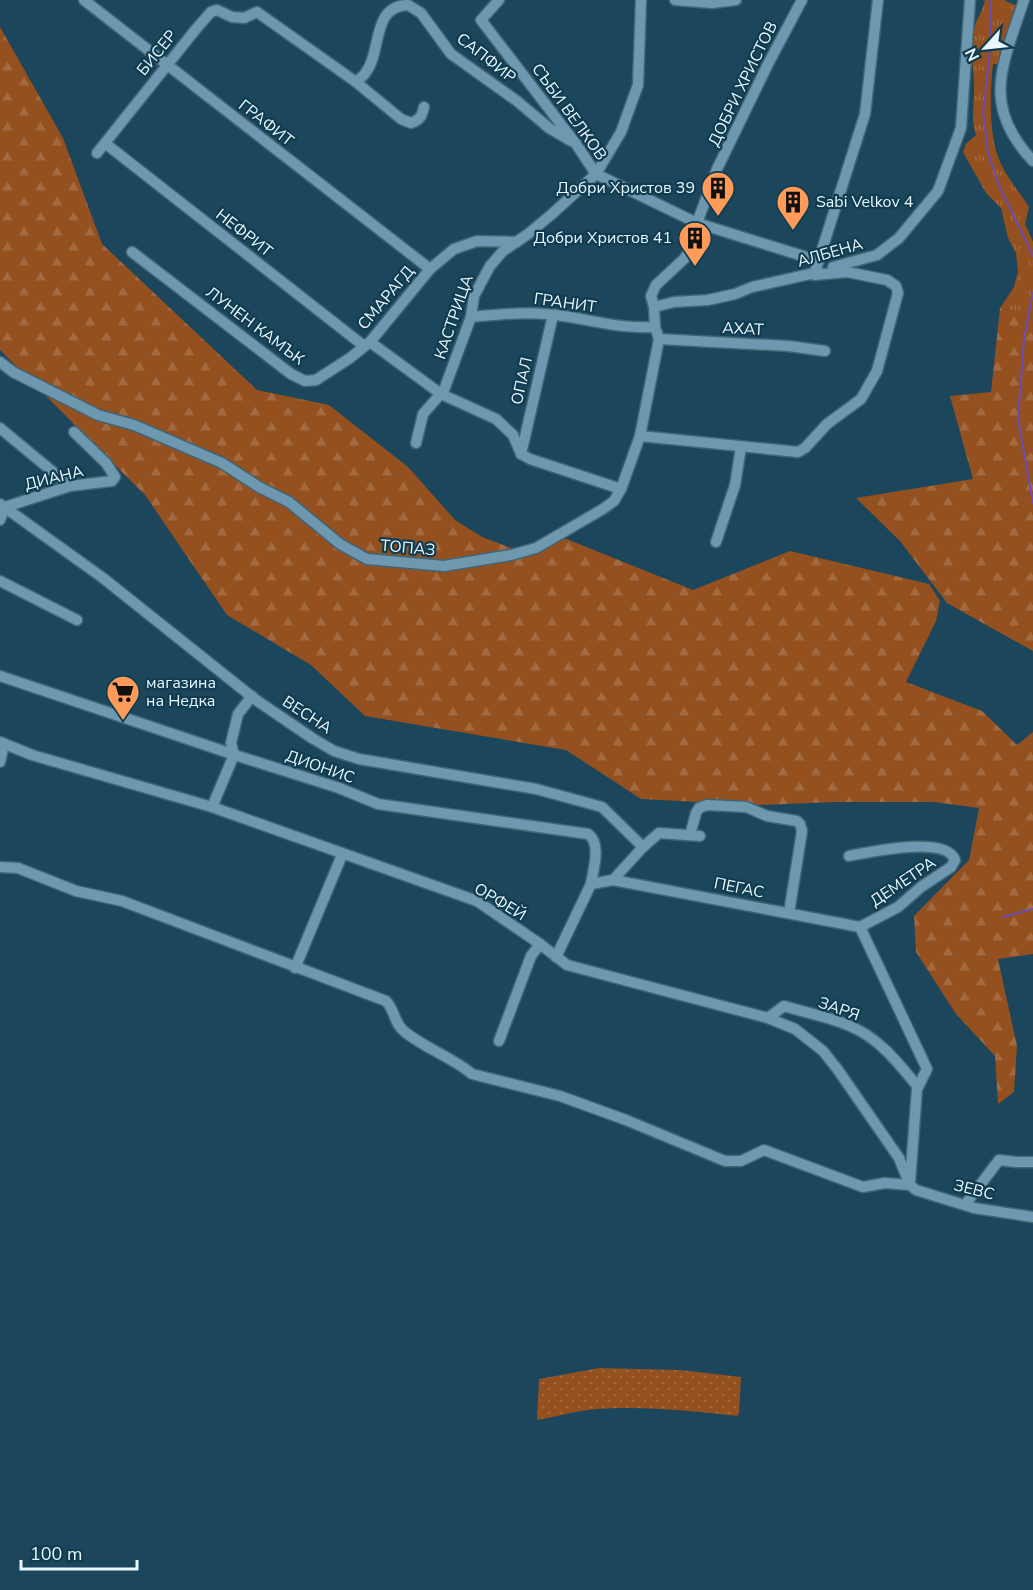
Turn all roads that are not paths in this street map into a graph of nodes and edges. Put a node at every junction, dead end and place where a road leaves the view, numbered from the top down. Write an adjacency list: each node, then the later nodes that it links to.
1 (84, 0): 10 (street, ГРАФИТ)
2 (500, 0): 14 (street, СЪБИ ВЕЛКОВ)
3 (641, 0): 17 (street, КАСТРИЦА)
4 (675, 0): 5 (street)
5 (736, 0)
6 (802, 0): 18 (street, ДОБРИ ХРИСТОВ)
7 (878, 0): 21 (street)
8 (969, 0): 23 (street, АЛБЕНА)
9 (1024, 0): 16 (street)
10 (166, 65): 11 (street, БИСЕР); 13 (street, БИСЕР); 22 (street, ГРАФИТ)
11 (356, 82): 12 (street); 14 (street, САПФИР)
12 (424, 107)
13 (106, 144): 15 (street, БИСЕР); 29 (street, НЕФРИТ)
14 (576, 144): 17 (street, СЪБИ ВЕЛКОВ)
15 (97, 153)
16 (1033, 161)
17 (596, 174): 18 (street, СЪБИ ВЕЛКОВ); 19 (street, КАСТРИЦА)
18 (697, 223): 21 (street, СЪБИ ВЕЛКОВ); 24 (street, ДОБРИ ХРИСТОВ)
19 (517, 242): 22 (street, СМАРАГД); 26 (street, КАСТРИЦА)
20 (132, 252): 29 (street, ЛУНЕН КАМЪК)
21 (819, 261): 23 (street)
22 (430, 269): 29 (street, СМАРАГД)
23 (814, 275): 24 (street, АЛБЕНА); 37 (street)
24 (654, 307): 27 (street, ТОПАЗ)
25 (552, 315): 26 (street, ГРАНИТ); 27 (street, ГРАНИТ); 38 (street, ОПАЛ)
26 (471, 317): 32 (street, КАСТРИЦА)
27 (655, 327): 28 (street, ТОПАЗ)
28 (658, 339): 30 (street, АХАТ); 35 (street, ТОПАЗ)
29 (367, 344): 32 (street, НЕФРИТ)
30 (825, 351)
31 (0, 362): 40 (street, ТОПАЗ)
32 (441, 394): 36 (street, КАСТРИЦА); 38 (street, НЕФРИТ)
33 (0, 428): 39 (street)
34 (74, 432): 39 (street, ДИАНА)
35 (640, 436): 37 (street); 40 (street, ТОПАЗ)
36 (416, 443)
37 (741, 447): 43 (street)
38 (521, 454): 40 (street)
39 (70, 486): 41 (street, ДИАНА)
40 (621, 489)
41 (2, 506): 42 (street); 47 (street, ВЕСНА)
42 (0, 520)
43 (716, 542)
44 (0, 581): 45 (street)
45 (77, 620)
46 (0, 676): 49 (street, ДИОНИС)
47 (252, 696): 49 (street); 52 (street, ВЕСНА)
48 (2, 743): 50 (street); 51 (street, ОРФЕЙ)
49 (234, 755): 51 (street); 57 (street, ДИОНИС)
50 (0, 762)
51 (212, 807): 53 (street, ОРФЕЙ)
52 (643, 847): 56 (street); 58 (street)
53 (342, 855): 60 (street, ОРФЕЙ); 62 (street)
54 (849, 856): 59 (street, ДЕМЕТРА)
55 (0, 867): 62 (street)
56 (613, 880): 57 (street); 58 (street, ПЕГАС)
57 (591, 884): 61 (street, ДИОНИС)
58 (789, 913): 59 (street, ПЕГАС)
59 (860, 927): 65 (street)
60 (540, 944): 61 (street, ОРФЕЙ); 64 (street)
61 (556, 957): 63 (street, ОРФЕЙ)
62 (295, 968): 67 (street)
63 (768, 1018): 65 (street, ЗАРЯ); 67 (street, ОРФЕЙ)
64 (499, 1041)
65 (918, 1087): 67 (street)
66 (1033, 1161): 68 (street)
67 (910, 1185): 68 (street, ЗЕВС)
68 (965, 1205): 69 (street, ЗЕВС)
69 (1033, 1217)

